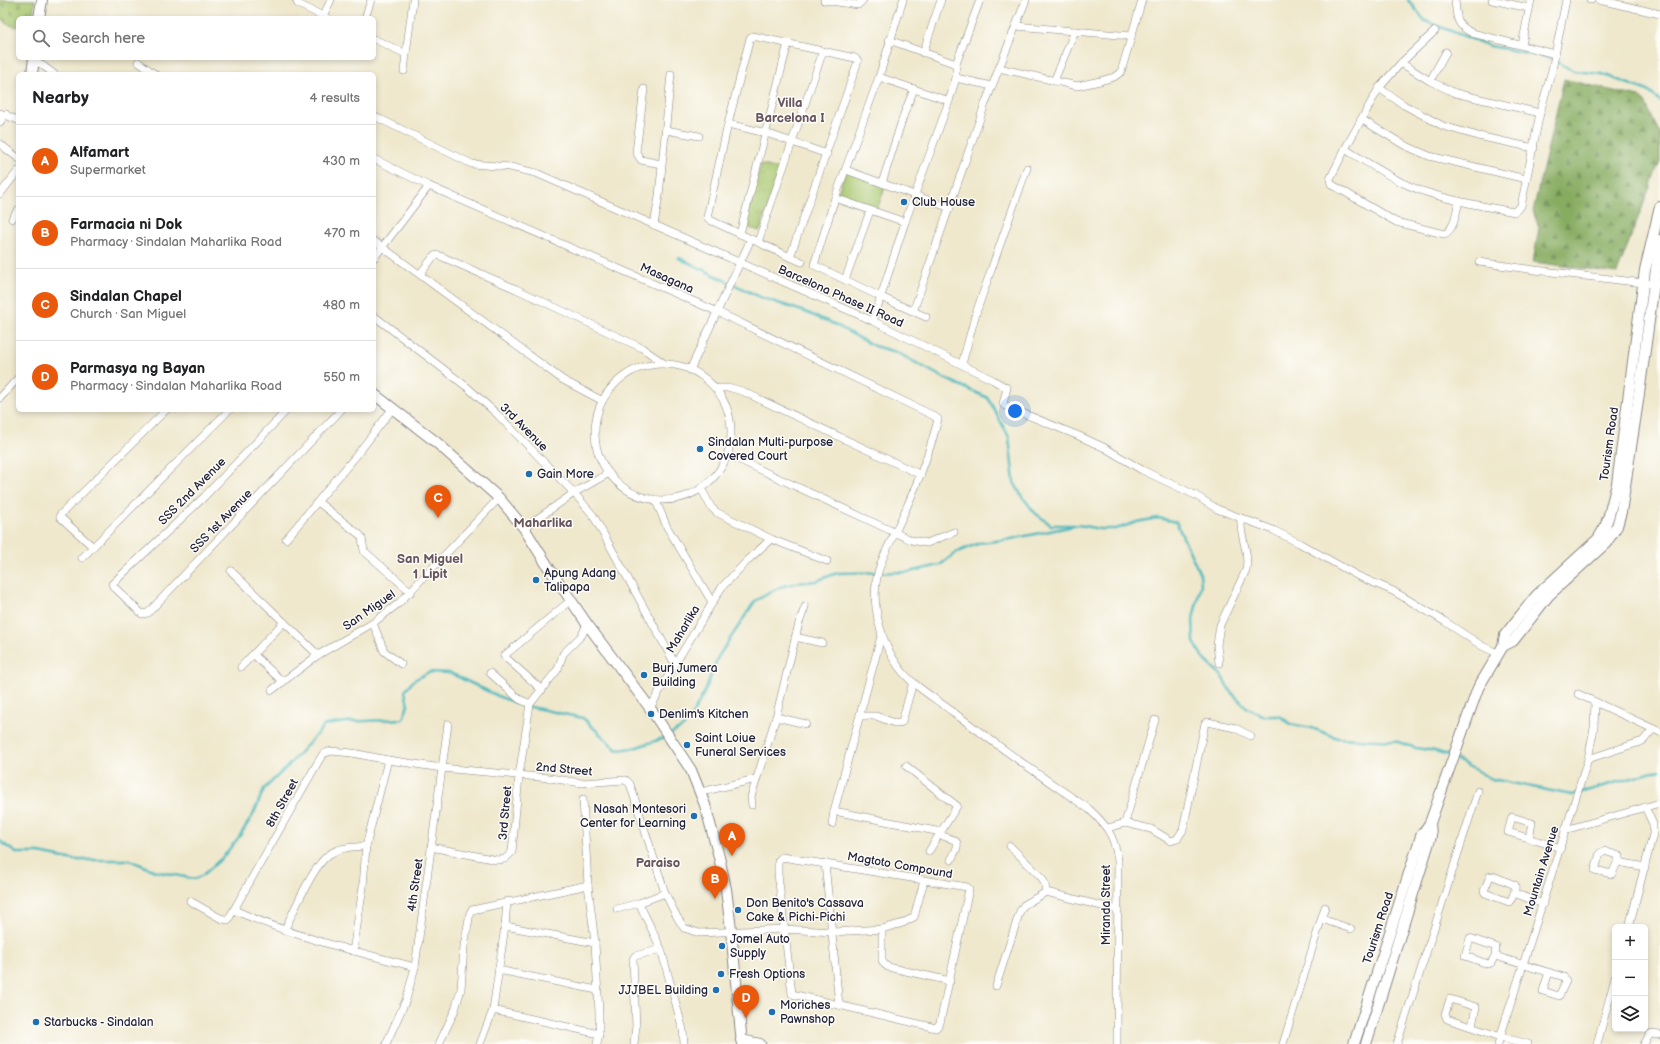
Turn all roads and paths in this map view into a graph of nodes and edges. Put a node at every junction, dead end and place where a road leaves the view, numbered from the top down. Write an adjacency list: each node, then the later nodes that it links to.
1 (42, 0): 20 (main road)
2 (296, 0): 21 (street)
3 (331, 0): 22 (street)
4 (371, 0): 23 (street)
5 (412, 0): 35 (street)
6 (824, 0): 7 (street)
7 (863, 0)
8 (903, 0): 28 (street)
9 (941, 0): 34 (street)
10 (980, 0): 41 (street)
11 (1026, 0): 24 (street)
12 (1142, 0): 27 (street)
13 (1455, 0): 31 (street)
14 (1492, 0): 18 (street)
15 (1531, 0): 18 (street)
16 (1566, 0): 36 (street)
17 (1599, 0): 19 (street)
18 (1529, 8): 31 (street)
19 (1660, 14)
20 (39, 16)
21 (323, 16)
22 (325, 16)
23 (366, 16)
24 (1016, 26): 26 (street); 42 (street)
25 (1435, 30): 40 (street)
26 (1075, 32): 27 (street); 50 (street)
27 (1131, 36): 50 (street)
28 (889, 40): 34 (street); 48 (street)
29 (376, 41): 35 (street)
30 (788, 43): 32 (street); 63 (street); 65 (street)
31 (1522, 45): 36 (street)
32 (823, 51): 67 (street); 71 (street)
33 (1446, 52): 51 (street)
34 (923, 53): 41 (street)
35 (406, 54): 43 (street)
36 (1555, 56): 58 (street)
37 (34, 60): 44 (main road)
38 (36, 60): 45 (street)
39 (138, 62): 46 (street)
40 (1401, 62): 51 (street); 54 (street)
41 (956, 64): 49 (street)
42 (1000, 68): 50 (street); 52 (street)
43 (404, 71)
44 (32, 72)
45 (52, 72)
46 (152, 72)
47 (671, 74): 64 (street)
48 (878, 77): 55 (street); 76 (street)
49 (956, 78): 52 (street); 56 (street)
50 (1054, 81)
51 (1430, 81): 58 (street)
52 (992, 86): 86 (street)
53 (644, 88): 74 (street)
54 (1379, 88): 61 (street); 69 (street)
55 (914, 89): 56 (street); 79 (street)
56 (949, 101): 82 (street)
57 (3, 113): 60 (street); 62 (street)
58 (1540, 113): 69 (street)
59 (376, 117): 91 (street, Barcelona Phase II Road)
60 (16, 119)
61 (1361, 119): 70 (street); 78 (street)
62 (0, 122)
63 (728, 124): 65 (street); 92 (street)
64 (666, 130): 66 (street); 74 (street)
65 (766, 133): 67 (street); 92 (street)
66 (699, 136)
67 (792, 141): 71 (street); 94 (street)
68 (0, 144): 72 (street)
69 (1534, 148): 78 (street)
70 (1345, 149): 84 (street); 84 (street)
71 (827, 154): 98 (street)
72 (16, 156)
73 (376, 160): 80 (street, Masagana)
74 (661, 164): 91 (street)
75 (1027, 168): 112 (street)
76 (846, 170): 79 (street); 83 (street)
77 (16, 174): 81 (street)
78 (1526, 179): 84 (street)
79 (882, 183): 82 (street)
80 (429, 186): 96 (street); 106 (street, Masagana)
81 (0, 194)
82 (914, 195): 86 (street); 90 (street)
83 (835, 198): 87 (street); 103 (street)
84 (1459, 200)
85 (1660, 207): 104 (main road, Tourism Road)
86 (950, 208): 107 (street)
87 (870, 211): 90 (street); 103 (street)
88 (16, 213): 89 (street)
89 (12, 219)
90 (905, 222): 105 (street)
91 (654, 225): 99 (street, Barcelona Phase II Road)
92 (740, 234): 94 (street)
93 (1660, 240): 104 (main road, Tourism Road)
94 (755, 241): 98 (street); 99 (street)
95 (376, 242): 96 (street)
96 (382, 247): 97 (street); 102 (street)
97 (376, 255)
98 (790, 256): 100 (street)
99 (740, 262): 106 (street); 110 (street, Barcelona Phase II Road)
100 (802, 262)
101 (1479, 262): 104 (street)
102 (420, 274): 111 (street); 118 (street)
103 (845, 280): 105 (street)
104 (1653, 284): 153 (main road, Tourism Road)
105 (881, 297): 107 (street); 110 (street)
106 (718, 312): 113 (street); 126 (street, Masagana)
107 (913, 312): 108 (street)
108 (926, 317)
109 (376, 318): 128 (street, 3rd Avenue)
110 (873, 321): 112 (street, Barcelona Phase II Road)
111 (665, 364): 113 (street); 118 (street)
112 (962, 364): 132 (street, Barcelona Phase II Road)
113 (690, 370): 115 (street)
114 (16, 380): 117 (street)
115 (719, 388): 124 (street); 126 (street)
116 (376, 395): 119 (main road)
117 (0, 398)
118 (601, 400): 125 (street)
119 (393, 408): 129 (main road); 131 (street)
120 (164, 412): 138 (street)
121 (227, 412): 138 (street)
122 (285, 412): 142 (street, SSS 2nd Avenue)
123 (339, 412): 142 (street, SSS 1st Avenue)
124 (729, 455): 127 (street); 135 (street)
125 (609, 473): 128 (street); 130 (street)
126 (922, 475): 135 (street)
127 (702, 490): 130 (street); 137 (street)
128 (574, 493): 133 (street); 158 (street, 3rd Avenue)
129 (499, 498): 133 (main road); 143 (street, San Miguel)
130 (656, 501): 145 (street, Maharlika)
131 (318, 502): 136 (street); 143 (street)
132 (1241, 518): 153 (street); 156 (street)
133 (524, 528): 144 (main road)
134 (954, 532): 135 (street)
135 (895, 534): 150 (street)
136 (286, 539)
137 (771, 539): 140 (street); 145 (street, Maharlika)
138 (93, 547): 139 (street)
139 (82, 558)
140 (827, 561)
141 (231, 572): 147 (street)
142 (113, 586)
143 (411, 592): 148 (street, San Miguel)
144 (570, 600): 149 (main road); 164 (street)
145 (712, 602): 158 (street, Maharlika)
146 (805, 607): 151 (street)
147 (284, 622): 154 (street); 155 (street)
148 (373, 623): 155 (street, San Miguel); 157 (street)
149 (587, 624): 164 (street); 168 (main road)
150 (882, 632): 162 (street, Miranda Street); 170 (street)
151 (795, 637): 152 (street); 169 (street)
152 (822, 643)
153 (1501, 650): 190 (main road, Tourism Road)
154 (253, 654): 159 (street); 161 (street)
155 (318, 655): 161 (street, San Miguel)
156 (1219, 663)
157 (401, 664)
158 (675, 664): 168 (street, Maharlika)
159 (241, 667)
160 (490, 673): 167 (street)
161 (283, 682): 163 (street, San Miguel)
162 (913, 682): 170 (street); 192 (street, Miranda Street)
163 (272, 690)
164 (542, 690): 167 (street)
165 (1578, 694): 166 (street)
166 (1595, 702): 174 (street); 176 (street, Mountain Avenue)
167 (530, 705): 180 (street, 3rd Street)
168 (650, 708): 183 (main road)
169 (776, 716): 173 (street); 181 (street)
170 (860, 716): 188 (street)
171 (1155, 720): 189 (street)
172 (448, 724): 179 (street, 4th Street)
173 (806, 724)
174 (1657, 731): 176 (street)
175 (1251, 736): 189 (street)
176 (1588, 759): 193 (street, Mountain Avenue)
177 (388, 760): 179 (street, 2nd Street); 196 (street); 216 (street, 8th Street)
178 (906, 766): 194 (street)
179 (442, 768): 180 (street, 2nd Street); 198 (street, 4th Street)
180 (519, 776): 198 (street, 3rd Street); 208 (street, 2nd Street)
181 (756, 779): 183 (street); 186 (street)
182 (1478, 791): 257 (street)
183 (701, 792): 224 (main road)
184 (583, 799): 206 (street)
185 (1660, 803): 187 (street)
186 (752, 805)
187 (1645, 807): 193 (street); 204 (street)
188 (834, 811): 191 (street); 194 (street)
189 (1125, 823): 192 (street)
190 (1430, 823): 255 (main road, Tourism Road); 256 (main road, Tourism Road)
191 (832, 824)
192 (1108, 828): 217 (street, Miranda Street)
193 (1565, 830): 199 (street, Mountain Avenue)
194 (940, 834): 200 (street); 201 (street)
195 (1529, 838): 195 (street); 199 (street)
196 (366, 846): 225 (street); 229 (street)
197 (1010, 846): 207 (street)
198 (431, 847): 232 (street, 4th Street)
199 (1561, 848): 213 (street, Mountain Avenue)
200 (929, 851)
201 (951, 860)
202 (1618, 862): 204 (street)
203 (825, 863): 205 (street, Magtoto Compound); 221 (street, Magtoto Compound); 226 (street)
204 (1645, 868): 219 (street)
205 (924, 881): 222 (street, 2nd Street); 235 (street, Magtoto Compound)
206 (588, 885): 211 (street); 227 (street)
207 (1046, 892): 217 (street); 236 (street)
208 (665, 893): 212 (street); 224 (street, 2nd Street)
209 (1514, 893): 209 (street); 213 (street)
210 (190, 901): 216 (street, 8th Street)
211 (507, 901): 220 (street); 247 (street)
212 (639, 904): 215 (street); 228 (street)
213 (1543, 904): 231 (street, Mountain Avenue)
214 (1325, 907): 218 (street)
215 (617, 909)
216 (234, 910): 225 (street)
217 (1118, 910): 253 (street, Miranda Street)
218 (1322, 919): 223 (street); 254 (street)
219 (1630, 924)
220 (506, 926): 227 (street); 233 (street)
221 (784, 929): 224 (street, 2nd Street); 226 (street, 2nd Street); 239 (street)
222 (882, 929): 226 (street, 2nd Street); 235 (street)
223 (1350, 929)
224 (731, 930): 245 (main road)
225 (284, 931): 229 (street)
226 (833, 932): 239 (street)
227 (595, 943): 238 (street)
228 (661, 949): 250 (street); 251 (street)
229 (353, 951): 232 (street)
230 (1494, 956): 230 (street); 231 (street)
231 (1523, 966): 234 (street); 244 (street, Mountain Avenue)
232 (415, 967): 246 (street, 4th Street)
233 (498, 970): 238 (street); 240 (street)
234 (1549, 972): 234 (street)
235 (950, 981): 239 (street)
236 (996, 986)
237 (1612, 989): 259 (street)
238 (597, 990): 242 (street)
239 (840, 1005)
240 (493, 1010): 242 (street); 248 (street)
241 (1472, 1026): 241 (street); 244 (street)
242 (599, 1034): 249 (street)
243 (1660, 1035): 260 (street)
244 (1499, 1040): 258 (street)
245 (742, 1042): 252 (main road)
246 (386, 1044)
247 (439, 1044)
248 (480, 1044)
249 (598, 1044)
250 (634, 1044)
251 (684, 1044)
252 (760, 1044)
253 (1116, 1044)
254 (1283, 1044)
255 (1354, 1044)
256 (1366, 1044)
257 (1397, 1044)
258 (1528, 1044)
259 (1597, 1044)
260 (1644, 1044)

